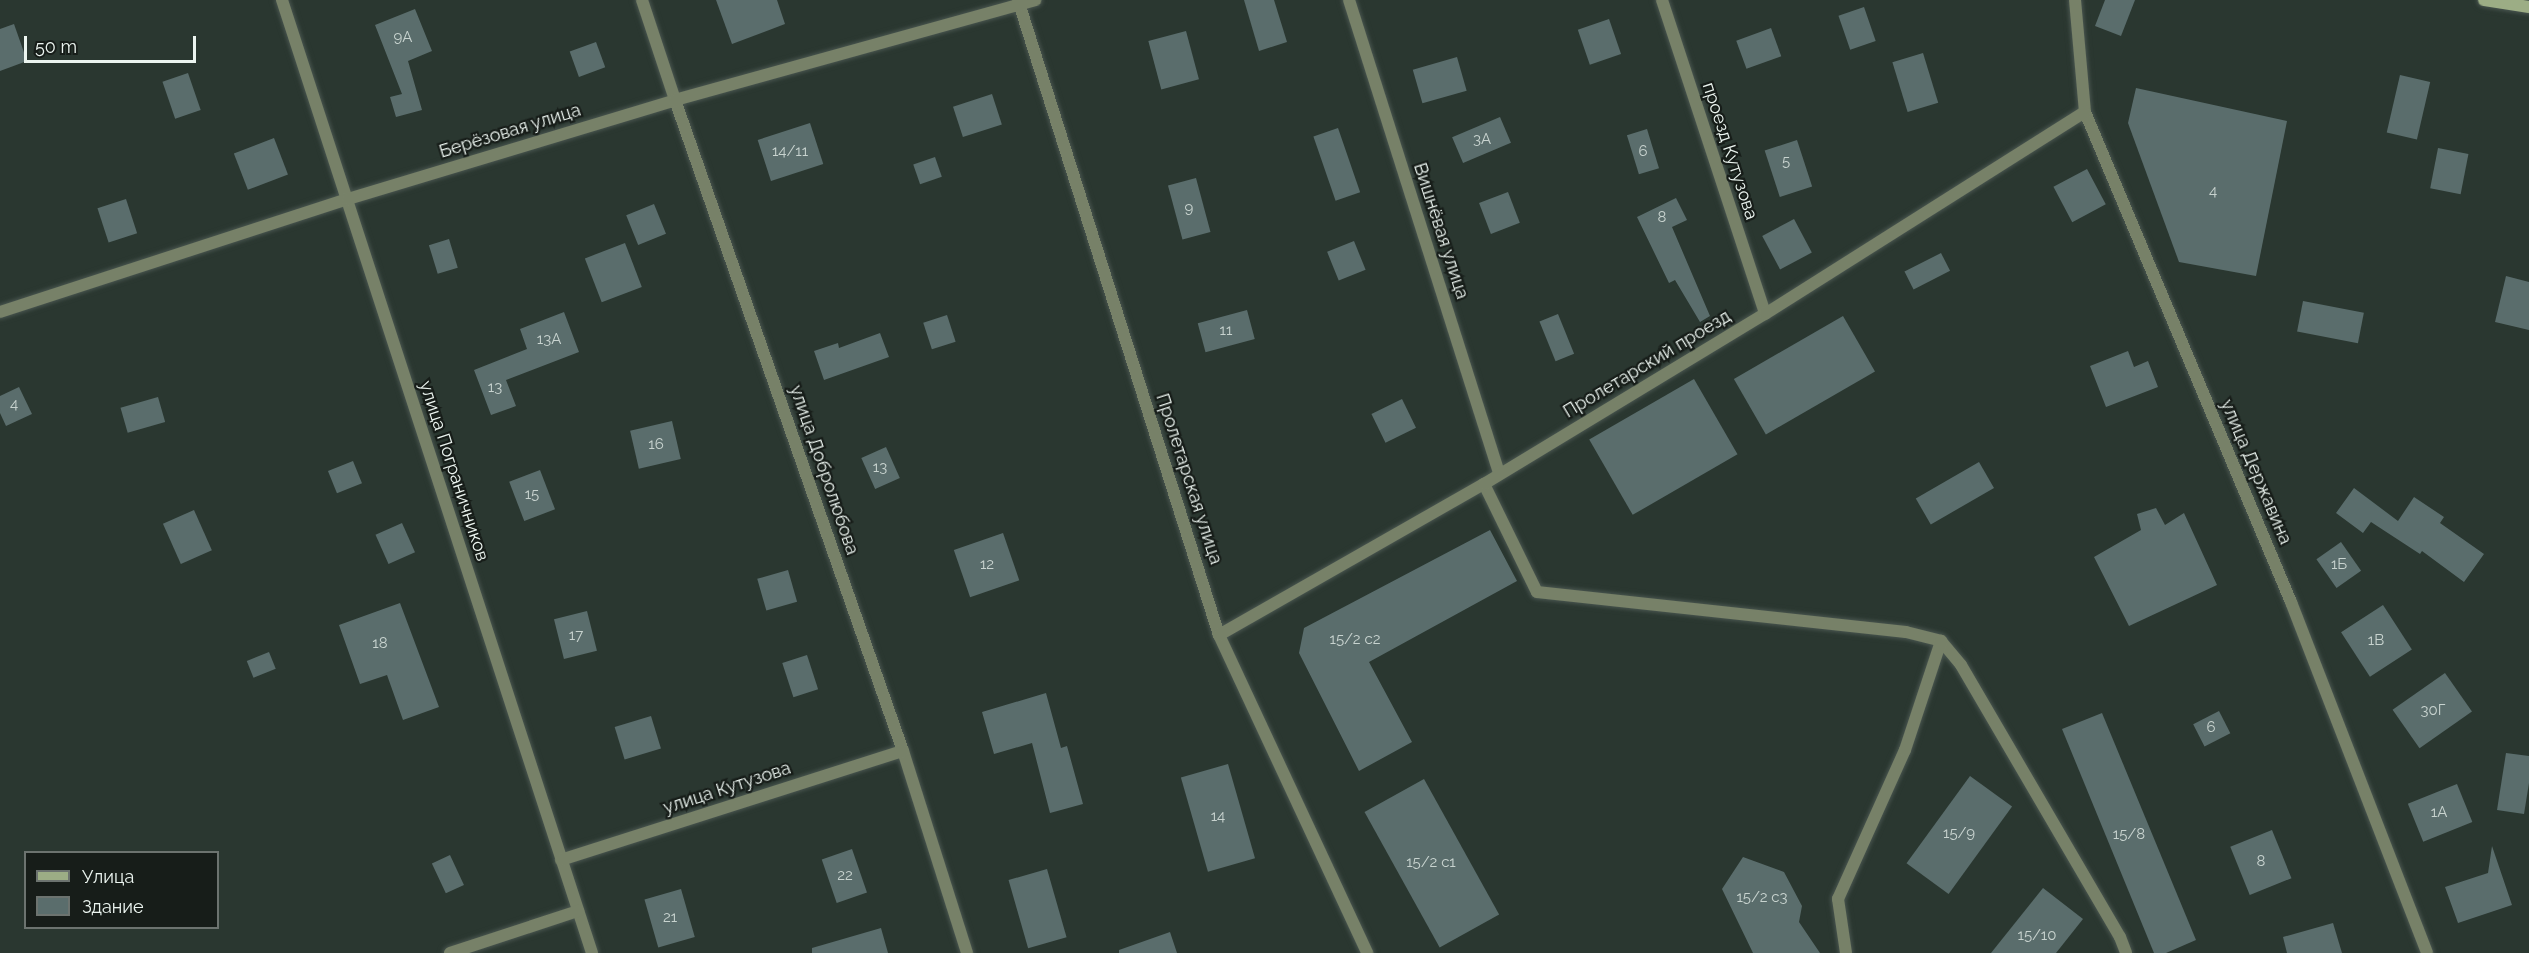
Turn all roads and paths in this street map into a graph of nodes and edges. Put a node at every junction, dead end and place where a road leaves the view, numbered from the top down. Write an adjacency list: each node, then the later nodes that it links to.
1 (282, 0): 12 (street, улица Пограничников)
2 (642, 0): 10 (street, улица Добролюбова)
3 (1035, 0): 8 (street, Берёзовая улица)
4 (1349, 0): 15 (street, Вишнёвая улица)
5 (1662, 0): 14 (street, проезд Кутузова)
6 (2075, 0): 11 (street, улица Державина)
7 (2484, 0): 9 (main road)
8 (1018, 2): 10 (street, Берёзовая улица); 17 (street, Пролетарская улица)
9 (2529, 7)
10 (675, 100): 12 (street, Берёзовая улица); 19 (street, улица Добролюбова)
11 (2085, 112): 14 (street, Пролетарский проезд); 28 (street, улица Державина)
12 (348, 199): 13 (street, Берёзовая улица); 20 (street, улица Пограничников)
13 (0, 312)
14 (1765, 314): 15 (street, Пролетарский проезд)
15 (1500, 474): 16 (street, Пролетарский проезд)
16 (1484, 484): 17 (street, Пролетарский проезд); 18 (street)
17 (1219, 635): 25 (street, Пролетарская улица)
18 (1941, 641): 26 (street); 27 (street)
19 (903, 751): 20 (street, улица Кутузова); 24 (street, улица Добролюбова)
20 (561, 860): 21 (street, улица Пограничников)
21 (578, 911): 22 (street); 23 (street, улица Пограничников)
22 (450, 953)
23 (592, 953)
24 (967, 953)
25 (1367, 953)
26 (1846, 953)
27 (2126, 953)
28 (2427, 953)

